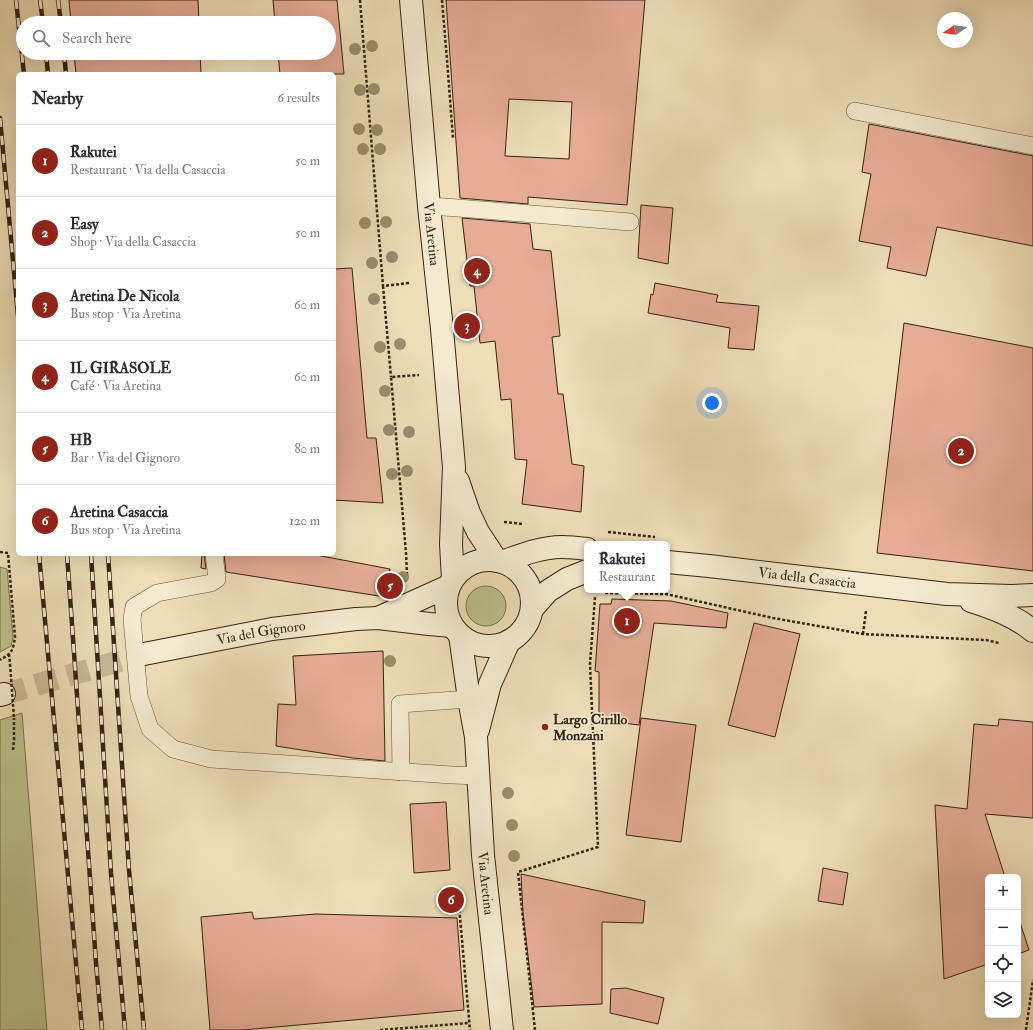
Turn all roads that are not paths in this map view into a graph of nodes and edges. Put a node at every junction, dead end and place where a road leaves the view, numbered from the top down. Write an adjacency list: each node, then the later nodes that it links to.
1 (411, 0): 4 (main road, Via Aretina)
2 (855, 111): 3 (lane)
3 (1033, 146)
4 (429, 206): 5 (lane); 6 (main road, Via Aretina)
5 (630, 222)
6 (454, 467): 9 (main road, Via Aretina); 12 (main road, Via Aretina)
7 (584, 550): 9 (main road)
8 (214, 556): 23 (lane)
9 (499, 561): 12 (main road); 15 (main road, Via Aretina)
10 (670, 562): 13 (main road, Via della Casaccia)
11 (584, 572): 15 (main road)
12 (451, 583): 16 (main road, Via del Gignoro); 17 (main road, Via Aretina)
13 (947, 594): 14 (main road, Via della Casaccia); 18 (main road, Via della Casaccia)
14 (1033, 595)
15 (532, 609): 19 (main road, Via Aretina)
16 (378, 618): 17 (main road, Via del Gignoro); 20 (main road, Via del Gignoro)
17 (456, 631): 19 (main road, Via Aretina); 21 (main road, Via Aretina)
18 (1033, 631)
19 (509, 641): 22 (main road, Via Aretina)
20 (144, 654)
21 (469, 699): 22 (main road, Via Aretina); 23 (lane)
22 (476, 736): 24 (main road, Via Aretina)
23 (401, 772): 24 (lane)
24 (478, 776): 25 (main road, Via Aretina)
25 (502, 1030)

